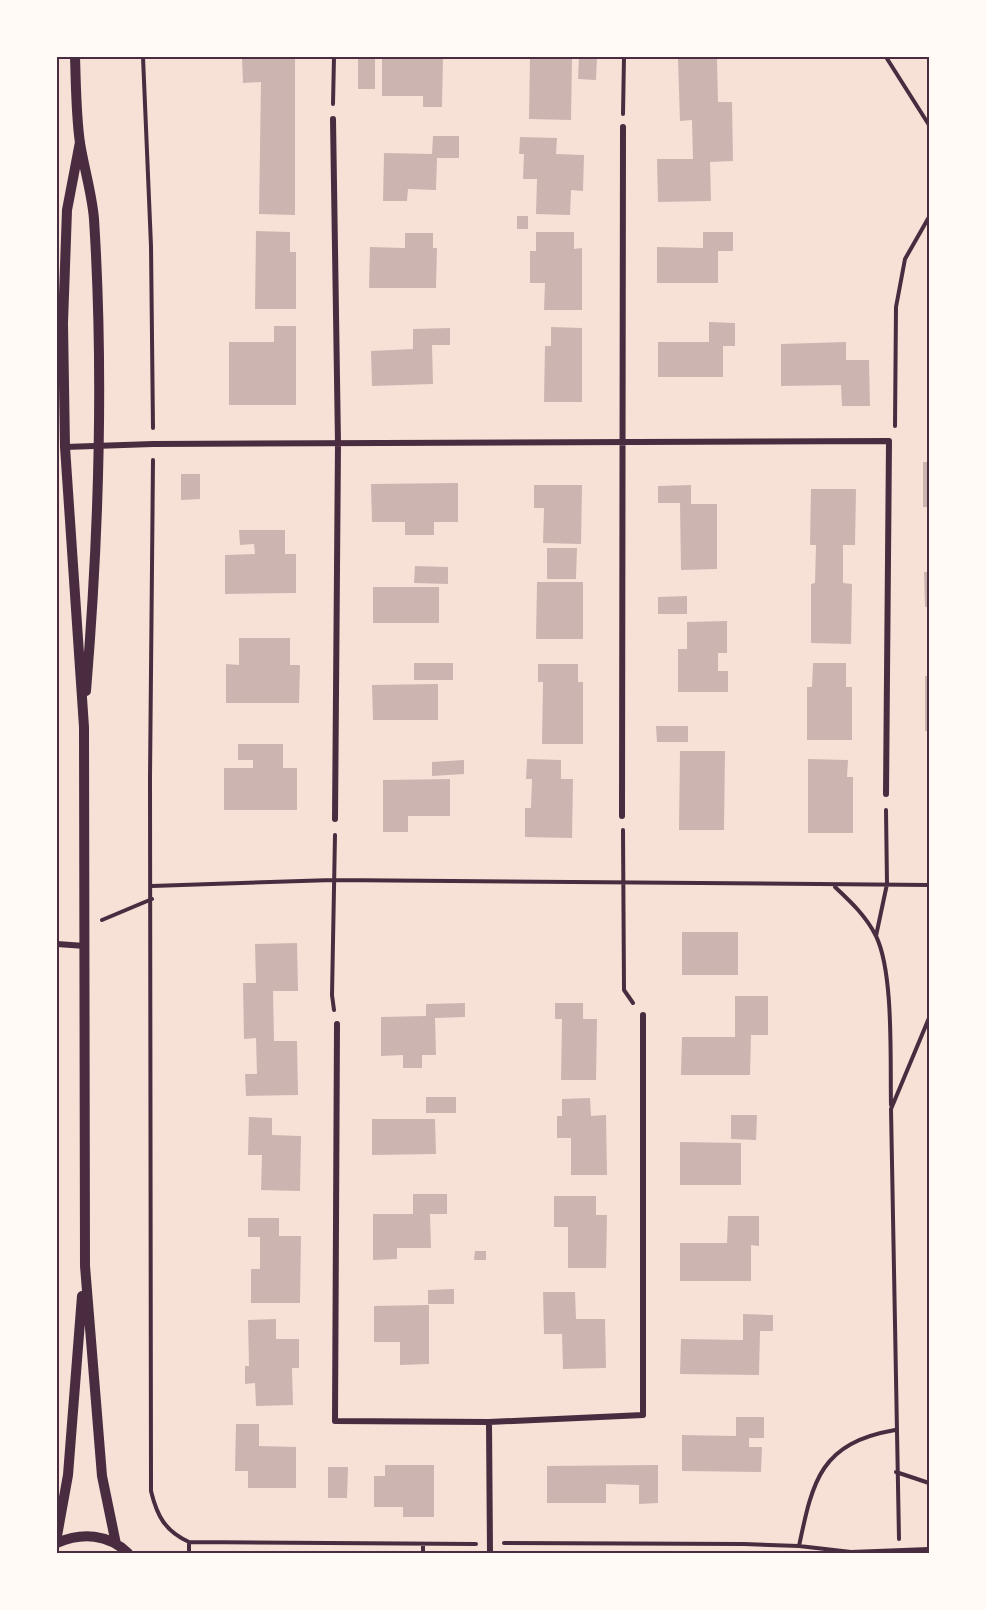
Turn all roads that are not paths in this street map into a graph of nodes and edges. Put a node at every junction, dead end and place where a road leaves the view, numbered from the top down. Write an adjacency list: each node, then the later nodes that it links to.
1 (75, 57): 4 (street)
2 (333, 119): 5 (street)
3 (623, 127): 6 (street)
4 (80, 142): 7 (street); 8 (street)
5 (338, 443): 6 (street); 7 (street); 12 (street)
6 (622, 443): 10 (street); 11 (street)
7 (99, 446): 8 (street); 9 (street)
8 (64, 447): 9 (street)
9 (84, 727): 14 (street)
10 (886, 794)
11 (622, 816)
12 (335, 819)
13 (57, 944): 14 (street)
14 (85, 946): 17 (street)
15 (643, 1016): 18 (street)
16 (337, 1024): 18 (street)
17 (84, 1266): 19 (street); 21 (street)
18 (489, 1422): 23 (street)
19 (57, 1536)
20 (57, 1542): 21 (street)
21 (116, 1544): 22 (street)
22 (128, 1553)
23 (490, 1553)

